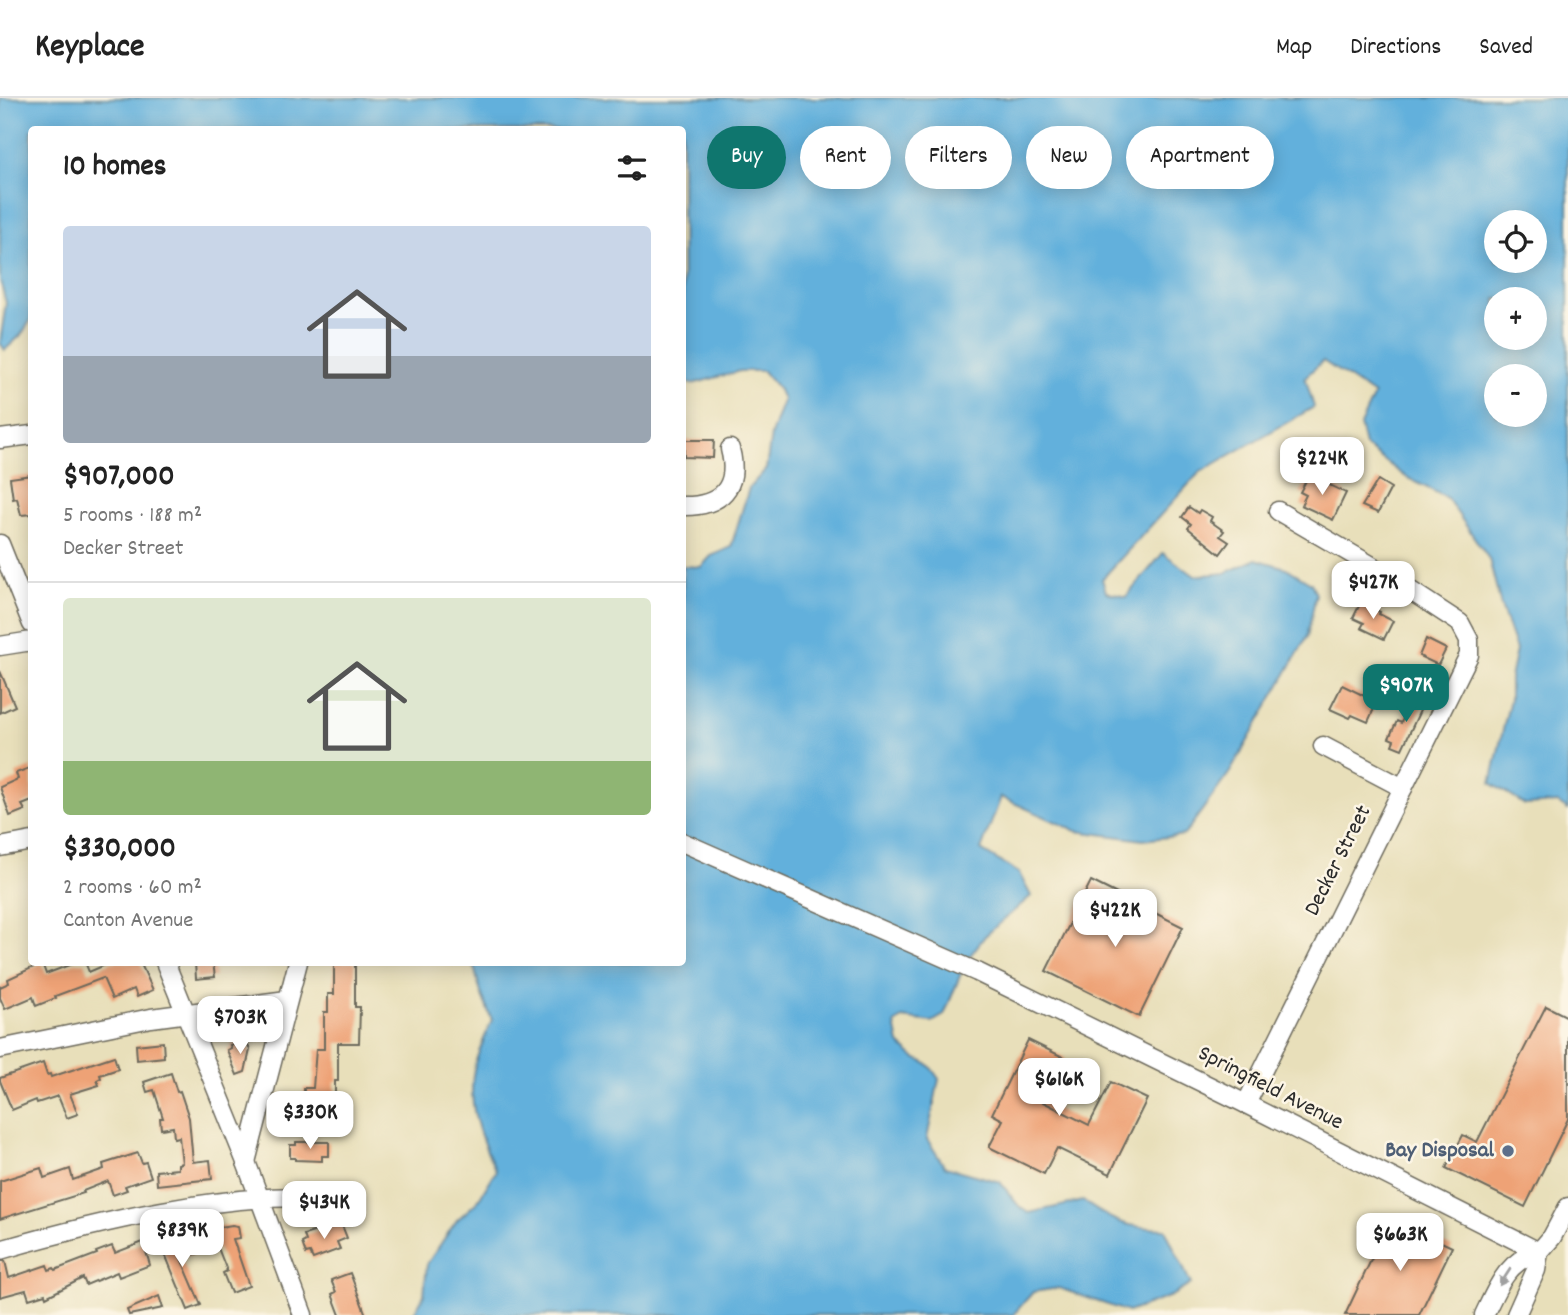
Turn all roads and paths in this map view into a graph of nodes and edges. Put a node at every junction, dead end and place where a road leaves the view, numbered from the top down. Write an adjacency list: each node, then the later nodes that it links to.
1 (28, 436): 2 (street)
2 (0, 439)
3 (730, 449): 4 (street)
4 (686, 506)
5 (1278, 511): 11 (street, Decker Street)
6 (0, 544): 7 (street)
7 (28, 614)
8 (28, 641): 9 (street)
9 (0, 646)
10 (1323, 746): 11 (street)
11 (1403, 788): 20 (street, Decker Street)
12 (28, 842): 14 (street)
13 (686, 844): 20 (street, Springfield Avenue)
14 (0, 847)
15 (166, 966): 18 (street)
16 (297, 966): 17 (street)
17 (287, 1000): 18 (street); 21 (street)
18 (184, 1013): 19 (street); 21 (street)
19 (0, 1049)
20 (1246, 1104): 26 (street, Springfield Avenue)
21 (246, 1161): 22 (street)
22 (260, 1197): 23 (street); 25 (street); 27 (street)
23 (323, 1198)
24 (1568, 1208): 26 (street)
25 (0, 1250)
26 (1539, 1252): 28 (street, one-way to 28); 29 (street)
27 (303, 1315)
28 (1484, 1315)
29 (1516, 1315)

